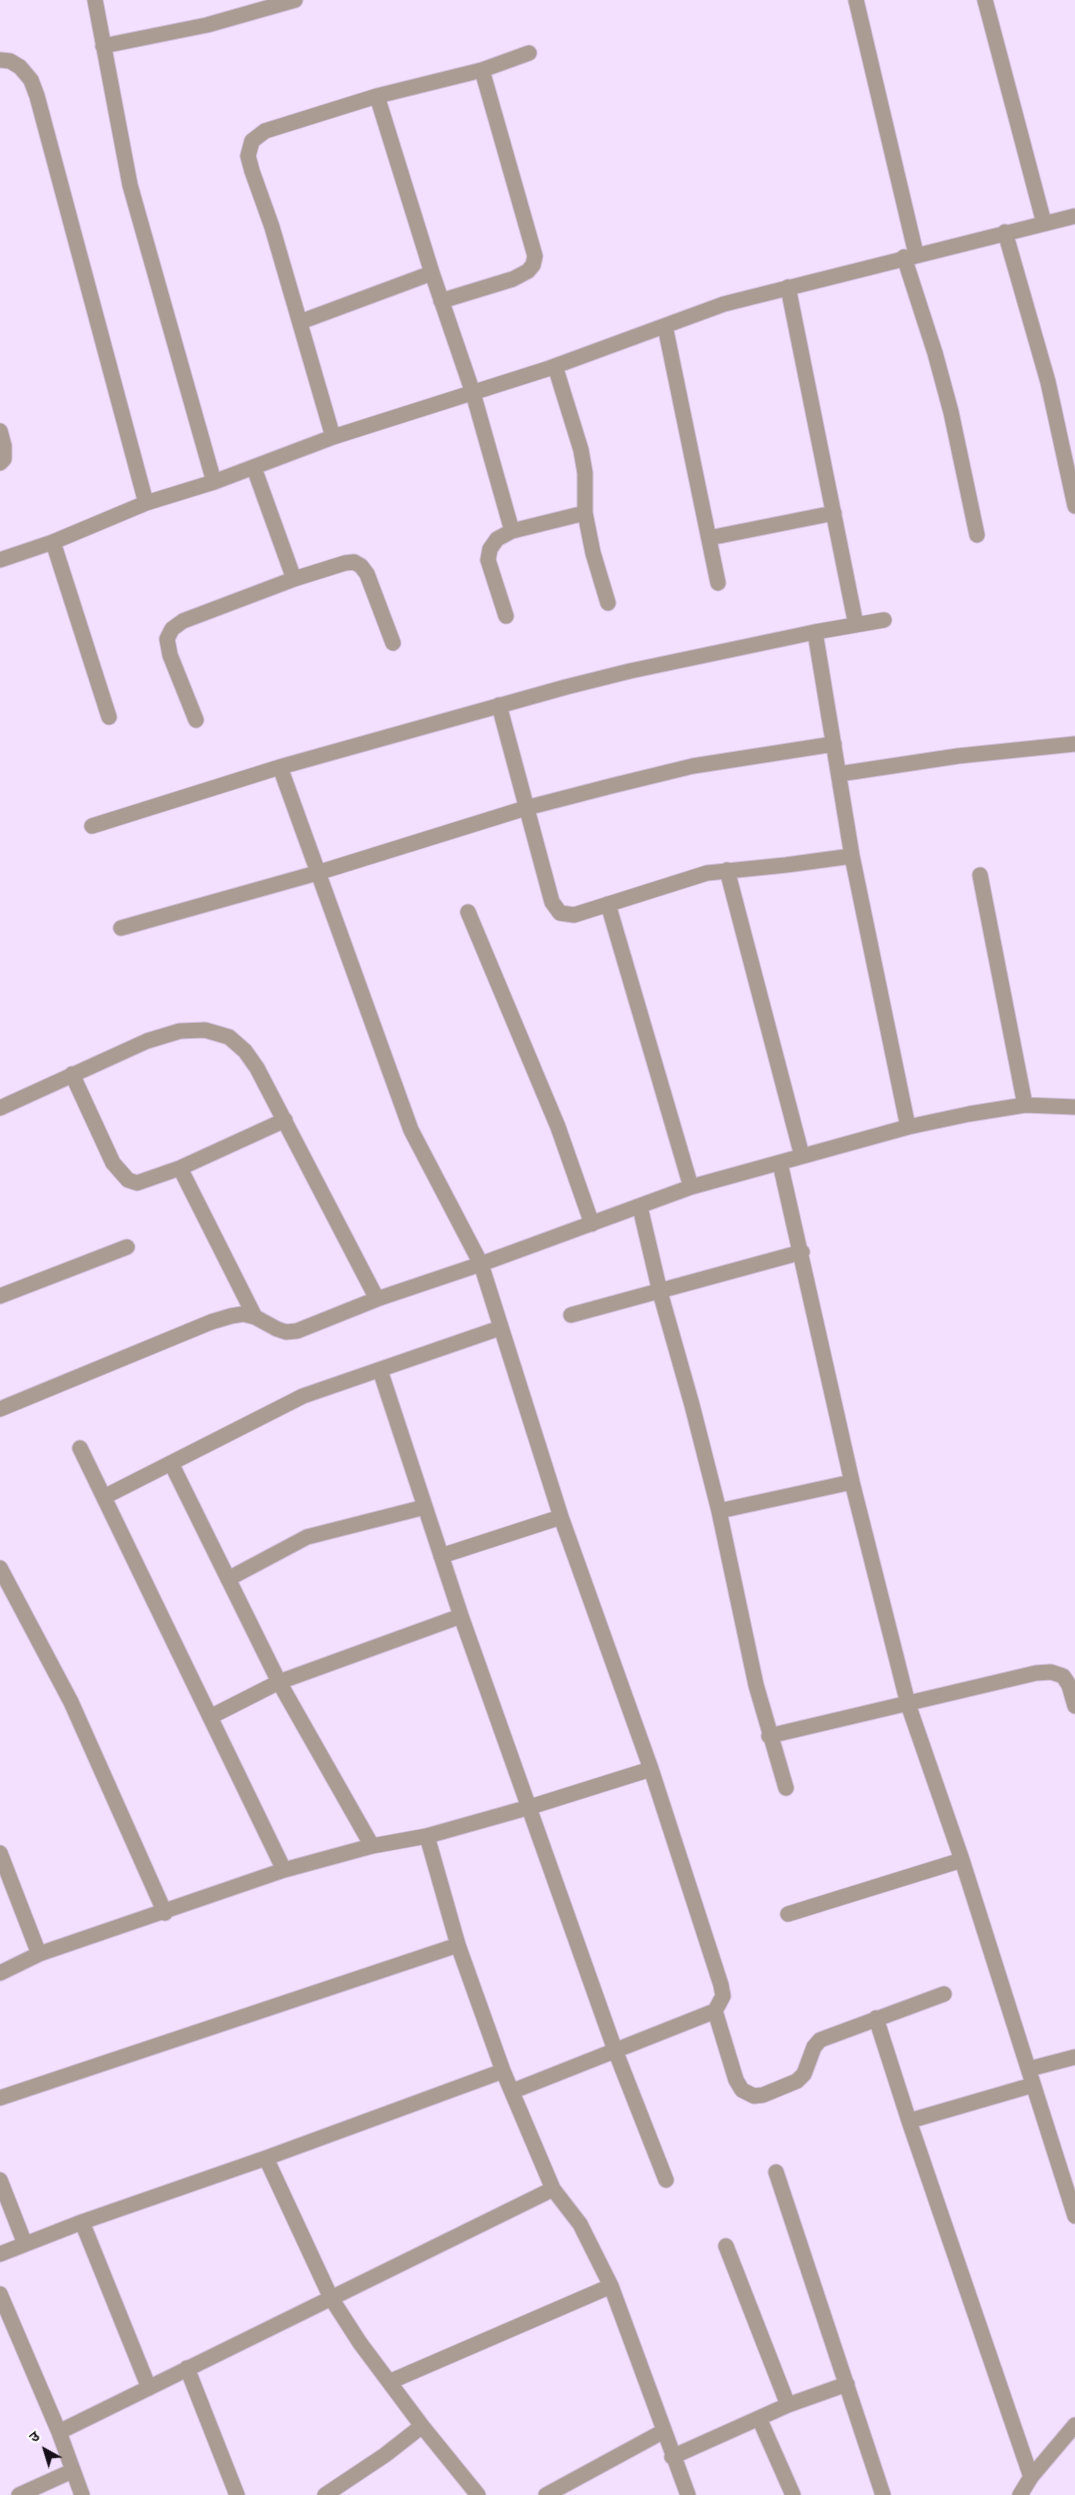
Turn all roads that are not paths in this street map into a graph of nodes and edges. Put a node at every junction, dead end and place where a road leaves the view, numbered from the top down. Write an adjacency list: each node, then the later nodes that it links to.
1 (95, 0): 5 (street)
2 (295, 0): 5 (street)
3 (856, 0): 13 (street)
4 (985, 0): 11 (street)
5 (103, 46): 25 (street)
6 (529, 53): 8 (street)
7 (0, 60): 26 (street)
8 (482, 70): 9 (street); 16 (street)
9 (378, 96): 14 (street); 17 (street)
10 (1075, 216): 11 (street)
11 (1044, 223): 12 (street)
12 (1005, 232): 13 (street); 27 (street)
13 (910, 256): 15 (street); 31 (street)
14 (432, 274): 16 (street); 17 (street)
15 (788, 287): 18 (street); 29 (street)
16 (441, 301): 20 (street)
17 (300, 322): 22 (street)
18 (665, 326): 19 (street); 32 (street)
19 (555, 366): 20 (street); 28 (street)
20 (473, 393): 22 (street); 30 (street)
21 (0, 431): 23 (street)
22 (333, 438): 24 (street)
23 (0, 464)
24 (254, 468): 25 (street); 35 (street)
25 (214, 482): 26 (street)
26 (146, 503): 33 (street)
27 (1075, 506)
28 (585, 513): 30 (street); 37 (street)
29 (834, 513): 32 (street); 40 (street)
30 (512, 531): 38 (street)
31 (977, 536)
32 (709, 538): 36 (street)
33 (53, 542): 34 (street); 44 (street)
34 (0, 560)
35 (294, 579): 42 (street); 45 (street)
36 (718, 583)
37 (608, 604)
38 (506, 616)
39 (884, 620): 40 (street)
40 (856, 625): 41 (street)
41 (815, 632): 43 (street); 46 (street)
42 (393, 643)
43 (499, 705): 48 (street); 50 (street)
44 (109, 717)
45 (196, 720)
46 (834, 744): 49 (street); 50 (street)
47 (1075, 744): 49 (street)
48 (280, 767): 51 (street); 54 (street)
49 (839, 774): 52 (street)
50 (526, 808): 54 (street); 56 (street)
51 (92, 826)
52 (852, 856): 53 (street); 64 (street)
53 (727, 870): 56 (street); 65 (street)
54 (318, 873): 58 (street); 73 (street)
55 (980, 875): 60 (street)
56 (608, 904): 68 (street)
57 (468, 912): 70 (street)
58 (121, 928)
59 (72, 1074): 62 (street); 63 (street); 67 (street)
60 (1025, 1105): 61 (street); 64 (street)
61 (1075, 1107)
62 (0, 1108)
63 (285, 1120): 67 (street); 76 (street)
64 (908, 1128): 65 (street)
65 (802, 1156): 66 (street)
66 (780, 1163): 68 (street); 72 (street)
67 (180, 1168): 78 (street)
68 (691, 1188): 69 (street)
69 (640, 1206): 70 (street); 74 (street)
70 (592, 1224): 73 (street)
71 (127, 1246): 75 (street)
72 (802, 1252): 74 (street); 84 (street)
73 (481, 1264): 76 (street); 79 (street)
74 (660, 1292): 77 (street); 87 (street)
75 (0, 1296)
76 (377, 1299): 78 (street)
77 (571, 1315)
78 (255, 1317): 81 (street)
79 (500, 1328): 80 (street); 88 (street)
80 (380, 1370): 83 (street); 86 (street)
81 (0, 1409)
82 (80, 1448): 85 (street)
83 (171, 1463): 85 (street); 91 (street)
84 (852, 1482): 87 (street); 94 (street)
85 (104, 1498): 96 (street)
86 (425, 1507): 89 (street); 91 (street)
87 (719, 1511): 97 (street)
88 (560, 1517): 89 (street); 98 (street)
89 (441, 1556): 92 (street)
90 (0, 1568): 106 (street)
91 (228, 1579): 93 (street)
92 (461, 1616): 93 (street); 100 (street)
93 (278, 1682): 96 (street); 102 (street)
94 (908, 1704): 95 (street); 97 (street); 104 (street)
95 (1075, 1706)
96 (210, 1717): 105 (street)
97 (769, 1736): 99 (street)
98 (651, 1768): 100 (street); 112 (street)
99 (786, 1788)
100 (530, 1807): 101 (street); 114 (street)
101 (426, 1836): 102 (street); 108 (street)
102 (372, 1846): 105 (street)
103 (0, 1853): 109 (street)
104 (962, 1860): 107 (street); 116 (street)
105 (284, 1870): 106 (street)
106 (165, 1912): 109 (street)
107 (788, 1914)
108 (458, 1945): 117 (street); 120 (street)
109 (38, 1954): 110 (street)
110 (0, 1973)
111 (944, 1994): 113 (street)
112 (715, 2011): 113 (street); 114 (street)
113 (876, 2018): 121 (street)
114 (616, 2050): 119 (street); 125 (street)
115 (1075, 2057): 116 (street)
116 (1029, 2069): 118 (street)
117 (503, 2071): 119 (street); 122 (street)
118 (1033, 2086): 121 (street); 127 (street)
119 (513, 2091): 126 (street)
120 (0, 2098)
121 (909, 2121): 147 (street)
122 (266, 2158): 128 (street); 134 (street)
123 (776, 2172): 137 (street)
124 (0, 2180): 129 (street)
125 (666, 2180)
126 (553, 2189): 132 (street); 134 (street)
127 (1075, 2216)
128 (82, 2222): 129 (street); 138 (street)
129 (25, 2244): 131 (street)
130 (726, 2246): 139 (street)
131 (0, 2254)
132 (611, 2286): 136 (street); 143 (street)
133 (0, 2294): 144 (street)
134 (331, 2298): 135 (street); 136 (street)
135 (187, 2368): 138 (street); 150 (street)
136 (389, 2382): 142 (street)
137 (847, 2384): 139 (street); 156 (street)
138 (149, 2388): 144 (street)
139 (788, 2406): 140 (street)
140 (759, 2418): 145 (street); 155 (street)
141 (1075, 2425): 147 (street)
142 (422, 2426): 151 (street); 152 (street)
143 (664, 2431): 145 (street); 153 (street)
144 (60, 2432): 146 (street)
145 (672, 2457): 154 (street)
146 (72, 2471): 148 (street); 149 (street)
147 (1032, 2477): 157 (street)
148 (19, 2495)
149 (82, 2495)
150 (238, 2495)
151 (325, 2495)
152 (478, 2495)
153 (546, 2495)
154 (688, 2495)
155 (793, 2495)
156 (883, 2495)
157 (1020, 2495)

